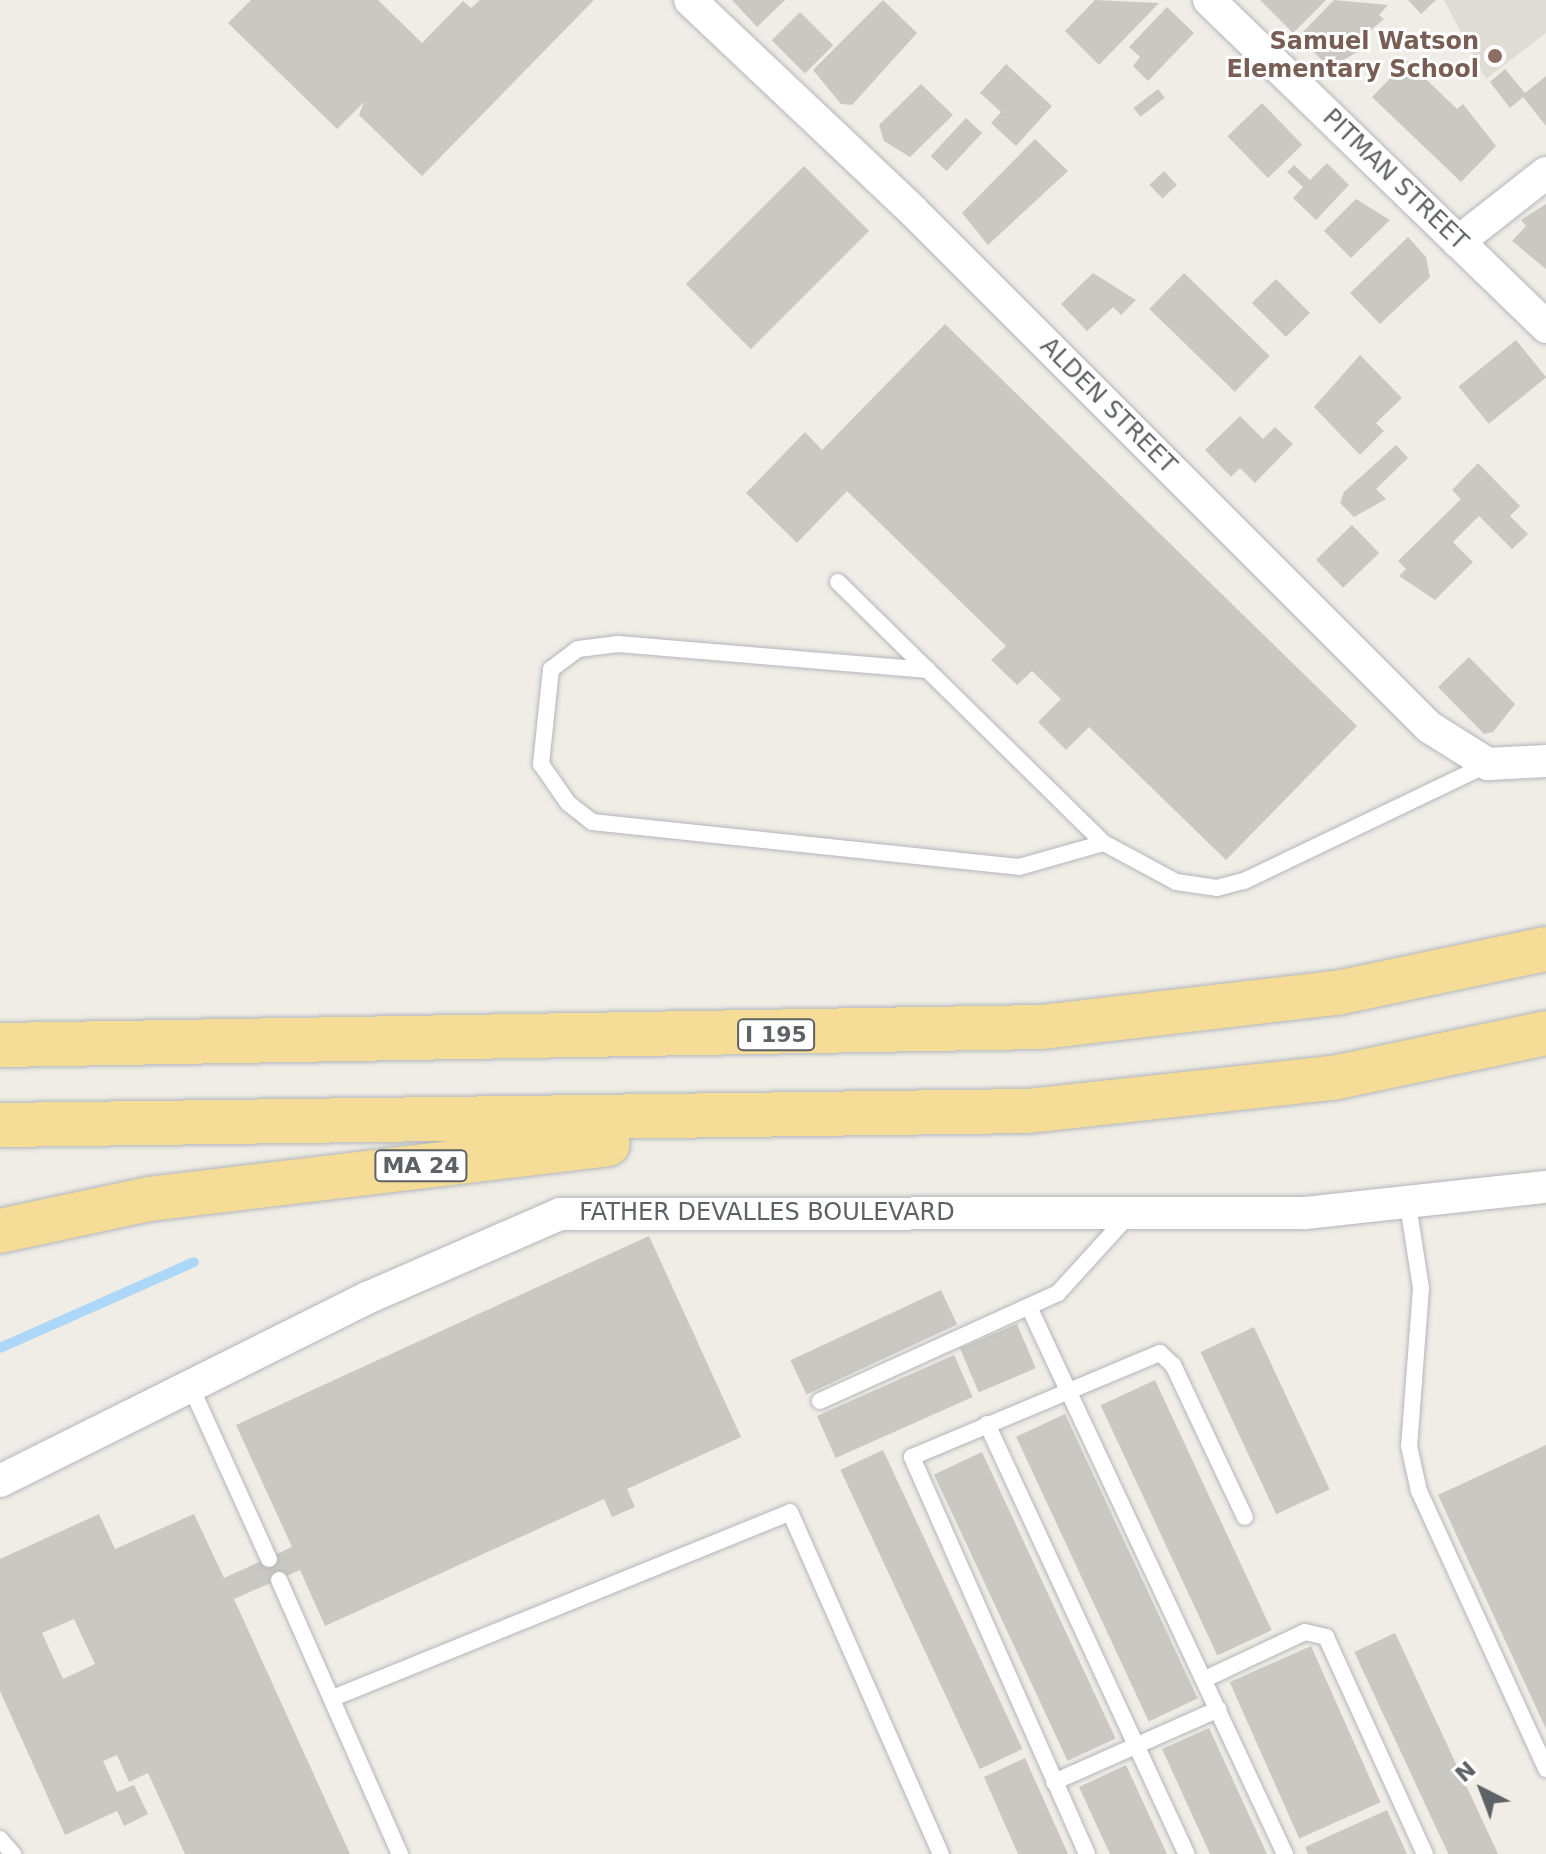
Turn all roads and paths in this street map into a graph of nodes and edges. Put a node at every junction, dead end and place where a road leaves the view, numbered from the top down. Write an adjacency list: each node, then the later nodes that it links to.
1 (690, 0): 9 (street, ALDEN STREET)
2 (1209, 0): 4 (street, PITMAN STREET)
3 (1546, 173): 4 (street)
4 (1458, 242): 5 (street, PITMAN STREET)
5 (1546, 327)
6 (838, 582): 7 (lane)
7 (928, 670): 10 (lane); 10 (lane)
8 (1546, 761): 9 (street)
9 (1488, 764): 10 (lane)
10 (1104, 843)
11 (1546, 949): 13 (highway, I 195)
12 (1546, 1033): 14 (highway)
13 (0, 1045)
14 (845, 1117): 15 (highway); 19 (highway, MA 24)
15 (0, 1125)
16 (1546, 1187): 17 (street, FATHER DEVALLES BOULEVARD)
17 (1408, 1205): 18 (street, FATHER DEVALLES BOULEVARD); 33 (lane)
18 (1130, 1214): 20 (lane); 21 (street, FATHER DEVALLES BOULEVARD)
19 (0, 1231)
20 (1029, 1307): 22 (lane); 23 (lane)
21 (190, 1385): 25 (street, FATHER DEVALLES BOULEVARD); 27 (lane)
22 (1068, 1390): 24 (lane); 26 (lane); 29 (lane)
23 (820, 1401)
24 (987, 1424): 32 (lane); 34 (lane)
25 (0, 1481)
26 (1245, 1517)
27 (269, 1559)
28 (279, 1580): 30 (lane)
29 (1205, 1679): 31 (lane); 42 (lane)
30 (333, 1698): 37 (lane); 38 (lane)
31 (1219, 1709): 32 (lane); 41 (lane)
32 (1137, 1746): 34 (lane); 40 (lane)
33 (1546, 1769)
34 (1054, 1782): 39 (lane)
35 (0, 1839): 36 (lane)
36 (13, 1854)
37 (400, 1854)
38 (941, 1854)
39 (1087, 1854)
40 (1187, 1854)
41 (1285, 1854)
42 (1425, 1854)

